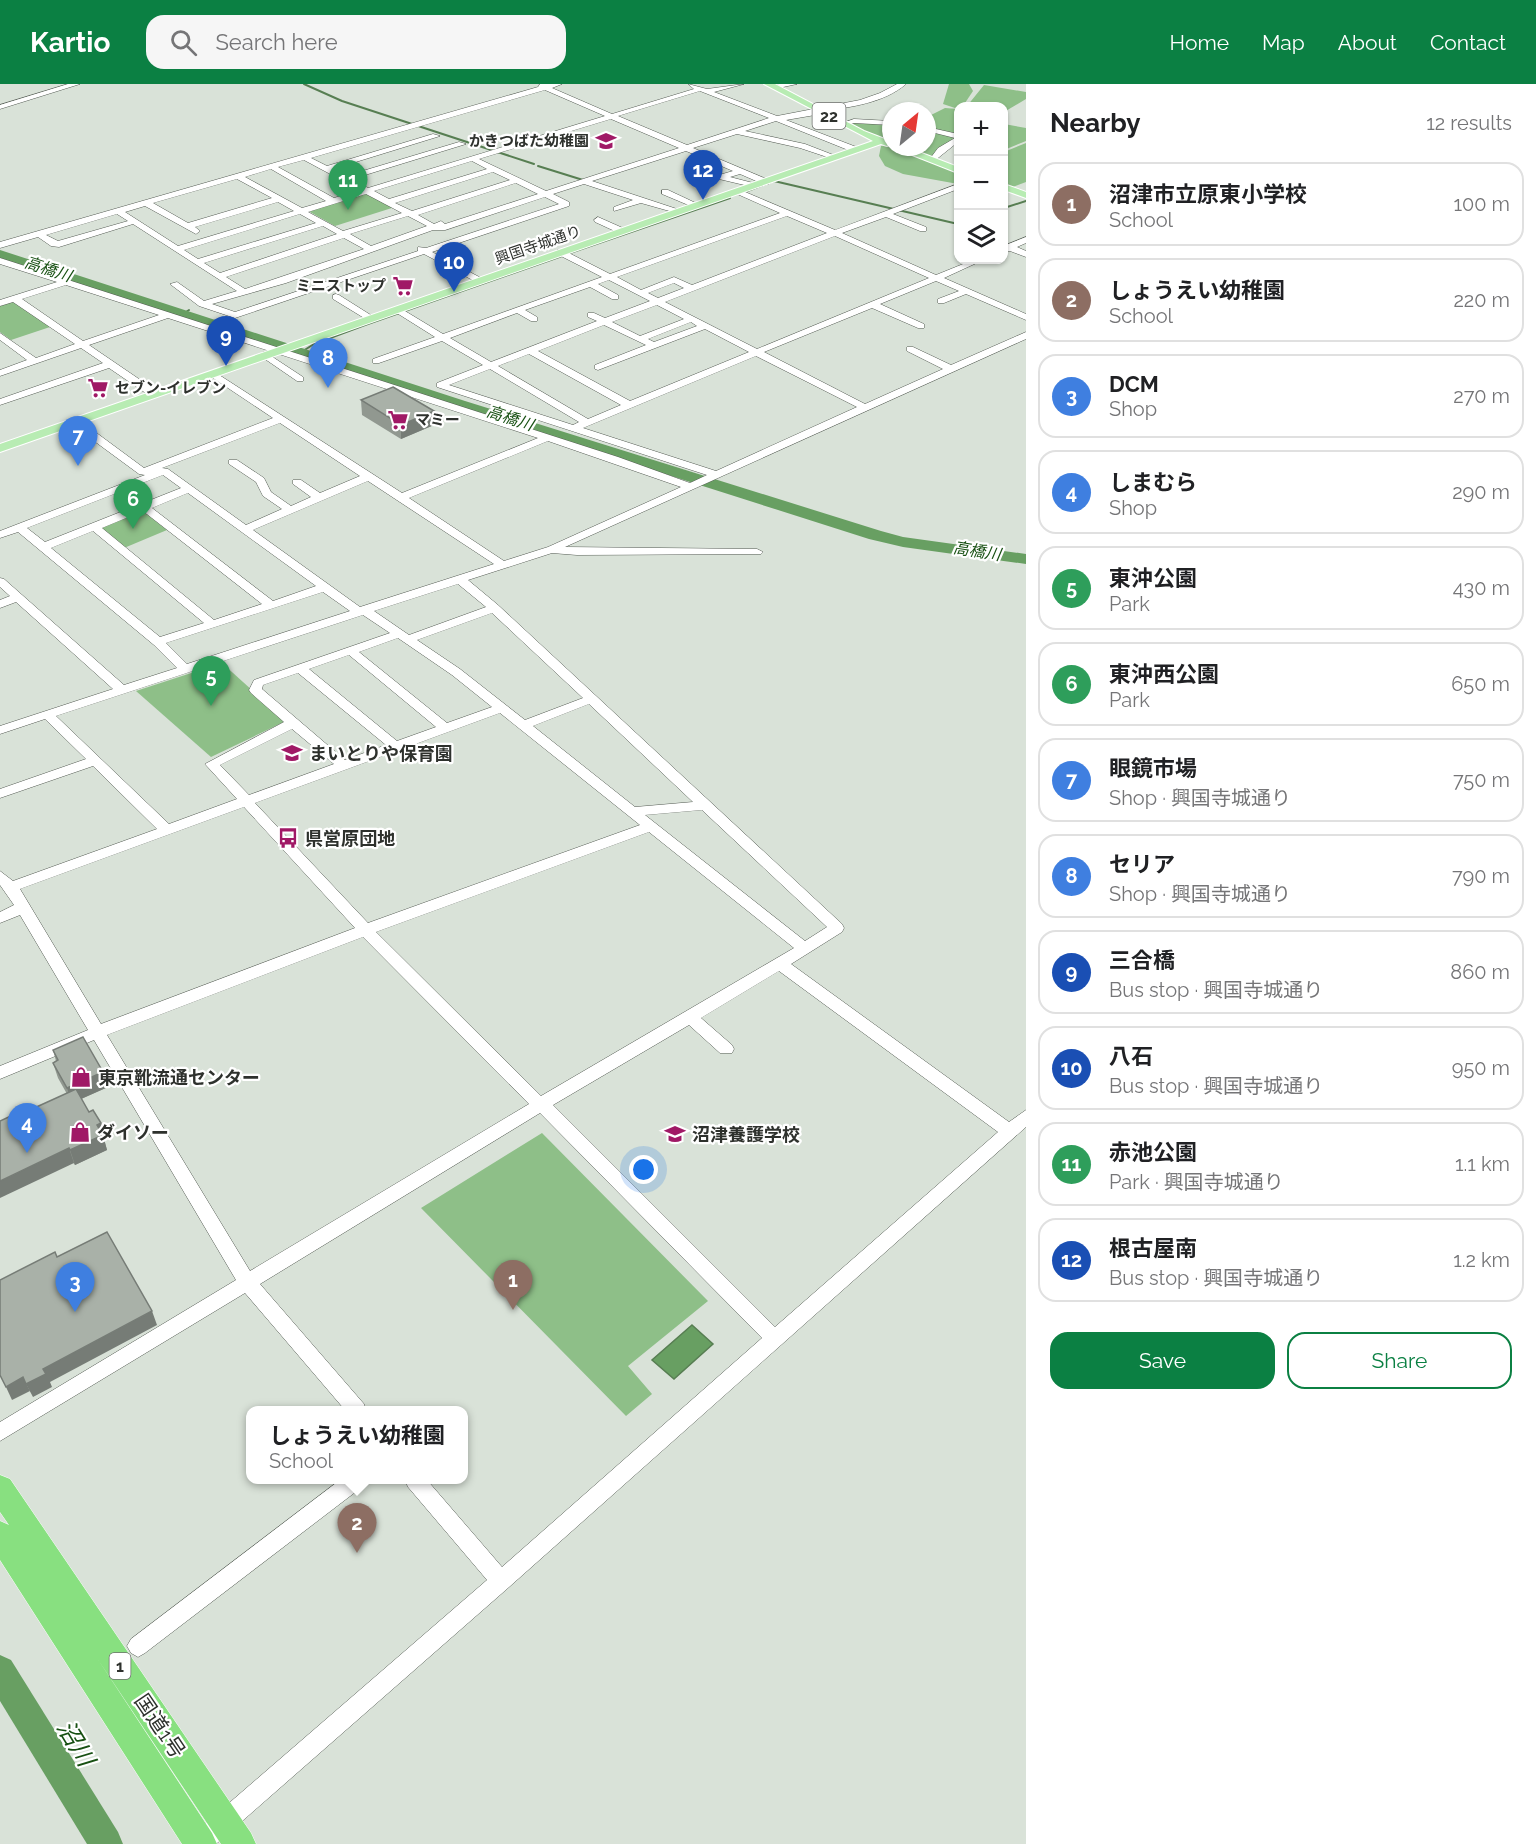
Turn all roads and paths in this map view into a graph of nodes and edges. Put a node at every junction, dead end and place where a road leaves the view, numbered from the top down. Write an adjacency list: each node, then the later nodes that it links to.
1 (76, 84): 11 (street)
2 (536, 84): 9 (street)
3 (558, 84): 9 (street)
4 (689, 84): 10 (street)
5 (740, 84): 10 (street)
6 (792, 84): 8 (street)
7 (902, 84): 12 (street)
8 (771, 86): 12 (main road, 22)
9 (545, 88): 13 (street); 17 (street)
10 (704, 90): 13 (street); 14 (street)
11 (0, 107)
12 (819, 111): 14 (street); 16 (main road, 22)
13 (611, 117): 26 (street); 28 (street)
14 (775, 119): 18 (street); 27 (street)
15 (882, 123): 16 (street)
16 (844, 124): 23 (main road, 22)
17 (412, 127): 20 (street); 30 (street)
18 (735, 131): 26 (street); 32 (street)
19 (936, 131): 21 (street)
20 (436, 136): 24 (street); 36 (street)
21 (954, 136)
22 (954, 140): 33 (street)
23 (882, 141)
24 (462, 144): 28 (street); 40 (street)
25 (882, 144): 27 (main road, 興国寺城通り)
26 (684, 148): 38 (street); 42 (street)
27 (856, 150): 32 (main road, 興国寺城通り)
28 (493, 152): 31 (street)
29 (922, 156): 33 (main road)
30 (306, 158): 34 (street); 36 (street)
31 (471, 158): 37 (street); 48 (street)
32 (833, 158): 43 (main road, 興国寺城通り)
33 (933, 160): 35 (main road)
34 (272, 167): 39 (street); 56 (street)
35 (954, 168)
36 (326, 169): 40 (street)
37 (494, 169): 41 (street); 57 (street)
38 (740, 171): 43 (street); 44 (street)
39 (239, 177): 54 (street); 58 (street)
40 (345, 179): 48 (street)
41 (517, 180): 51 (street); 66 (street)
42 (583, 182): 51 (street); 55 (street)
43 (766, 182): 44 (main road, 興国寺城通り)
44 (754, 186): 49 (main road, 興国寺城通り)
45 (954, 188): 64 (street)
46 (1008, 188): 52 (main road)
47 (675, 189): 50 (street)
48 (368, 190): 56 (street); 57 (street)
49 (738, 191): 59 (main road, 興国寺城通り); 65 (street)
50 (665, 192): 53 (street); 59 (street)
51 (543, 193): 71 (street); 87 (street)
52 (1026, 195)
53 (654, 196)
54 (279, 199): 61 (street); 70 (street)
55 (641, 200): 60 (street); 63 (street)
56 (333, 201): 61 (street)
57 (389, 202): 66 (street)
58 (148, 204): 62 (street); 70 (street)
59 (696, 206): 63 (main road, 興国寺城通り)
60 (617, 209)
61 (301, 211): 69 (street); 77 (street)
62 (120, 212): 68 (street); 75 (street)
63 (678, 212): 73 (main road, 興国寺城通り)
64 (892, 212): 72 (street); 74 (street)
65 (787, 213): 74 (street); 86 (street)
66 (411, 214): 71 (street); 76 (street)
67 (598, 220): 73 (street)
68 (135, 221): 75 (street); 83 (street)
69 (322, 224): 76 (street); 91 (street)
70 (188, 226): 77 (street)
71 (436, 228): 78 (street)
72 (923, 228)
73 (622, 231): 88 (main road, 興国寺城通り)
74 (835, 233): 95 (street); 102 (street)
75 (39, 234): 80 (street)
76 (343, 235): 84 (street); 93 (street)
77 (209, 238): 83 (street)
78 (402, 239): 84 (street); 87 (street)
79 (1026, 240): 82 (street)
80 (0, 245)
81 (667, 245): 86 (street)
82 (1008, 247)
83 (177, 249): 91 (street)
84 (368, 249): 96 (street); 104 (street)
85 (1008, 249): 89 (street)
86 (681, 251): 94 (street)
87 (426, 252): 97 (street); 107 (street)
88 (560, 252): 94 (street); 97 (main road, 興国寺城通り)
89 (1026, 254)
90 (0, 261): 98 (street)
91 (198, 262): 93 (street)
92 (969, 264): 95 (street)
93 (219, 276): 104 (street)
94 (609, 278): 101 (street); 108 (street)
95 (936, 278): 106 (street); 120 (street)
96 (283, 281): 104 (street); 107 (street)
97 (480, 281): 122 (main road, 興国寺城通り)
98 (64, 283): 113 (street); 124 (street)
99 (563, 283): 103 (street)
100 (174, 284): 118 (street)
101 (591, 284): 103 (street); 112 (street)
102 (691, 288): 108 (street); 114 (street)
103 (575, 290): 110 (street)
104 (242, 291): 118 (street)
105 (547, 291): 110 (street)
106 (966, 291): 115 (street); 125 (street)
107 (302, 293): 118 (street)
108 (640, 293): 114 (street)
109 (526, 295): 117 (street)
110 (557, 296): 117 (street); 119 (street)
111 (336, 297): 126 (street)
112 (615, 297)
113 (14, 298): 116 (street); 136 (street)
114 (657, 301): 128 (street); 129 (street)
115 (941, 301)
116 (0, 303)
117 (539, 303): 121 (street)
118 (202, 304)
119 (571, 304)
120 (872, 304): 131 (street); 140 (street)
121 (518, 310): 127 (street); 134 (street)
122 (400, 312): 126 (main road, 興国寺城通り); 134 (street)
123 (591, 315): 129 (street)
124 (166, 316): 136 (street); 141 (street)
125 (1026, 317)
126 (372, 319): 141 (main road, 興国寺城通り)
127 (534, 319)
128 (691, 319): 130 (street); 135 (street)
129 (604, 321): 135 (street); 139 (street)
130 (705, 326): 137 (street); 140 (street)
131 (921, 327)
132 (1026, 335): 147 (street)
133 (0, 336): 142 (street)
134 (443, 338): 143 (street); 145 (street)
135 (640, 339): 137 (street)
136 (82, 345): 142 (street); 144 (street)
137 (654, 346): 146 (street)
138 (910, 349): 147 (street)
139 (529, 350): 145 (street); 153 (street)
140 (755, 351): 153 (street); 154 (street)
141 (274, 352): 149 (main road, 興国寺城通り); 150 (street); 159 (street)
142 (34, 361): 148 (street)
143 (376, 361)
144 (110, 364): 151 (street); 152 (street)
145 (488, 365): 157 (street); 158 (street)
146 (598, 368)
147 (952, 369): 154 (street)
148 (0, 373)
149 (213, 374): 151 (main road, 興国寺城通り); 155 (street)
150 (300, 379)
151 (154, 394): 156 (main road, 興国寺城通り)
152 (0, 402)
153 (627, 404): 157 (street)
154 (866, 408): 162 (street)
155 (280, 419): 156 (street); 163 (street)
156 (75, 422): 160 (main road, 興国寺城通り)
157 (586, 422): 158 (street)
158 (574, 428): 162 (street)
159 (547, 438): 165 (street); 167 (street)
160 (0, 448)
161 (234, 462): 170 (street)
162 (718, 475): 165 (street)
163 (369, 477): 167 (street); 168 (street)
164 (297, 482): 168 (street)
165 (694, 486): 176 (street)
166 (189, 489): 169 (street); 172 (street); 173 (street)
167 (402, 497): 178 (street)
168 (319, 498): 170 (street)
169 (143, 506): 171 (street); 184 (street)
170 (290, 510): 173 (street)
171 (93, 526): 175 (street); 187 (street)
172 (19, 527): 174 (street); 175 (street)
173 (246, 529): 181 (street)
174 (0, 535)
175 (43, 547): 189 (street)
176 (552, 549): 177 (street); 178 (street)
177 (757, 552)
178 (503, 565): 179 (street)
179 (460, 580): 185 (street); 186 (street)
180 (0, 581): 182 (street)
181 (326, 587): 184 (street); 186 (street)
182 (18, 597): 183 (street); 193 (street)
183 (0, 604)
184 (270, 604): 187 (street)
185 (494, 608): 188 (street); 194 (street)
186 (361, 611): 188 (street); 191 (street)
187 (212, 624): 189 (street)
188 (402, 637): 190 (street); 195 (street)
189 (158, 642): 191 (street)
190 (351, 651): 192 (street); 199 (street)
191 (185, 669): 193 (street)
192 (301, 669): 197 (street); 201 (street)
193 (121, 689): 196 (street)
194 (591, 699): 198 (street); 206 (street)
195 (501, 708): 198 (street); 199 (street)
196 (47, 714): 200 (street); 202 (street)
197 (293, 723): 203 (street); 205 (street)
198 (524, 725): 207 (street)
199 (446, 728): 201 (street)
200 (0, 730)
201 (396, 747): 203 (street)
202 (94, 761): 204 (street); 209 (street)
203 (344, 766): 205 (street)
204 (0, 794)
205 (246, 803): 209 (street); 213 (street)
206 (704, 805): 207 (street); 214 (street)
207 (630, 812): 208 (street)
208 (649, 827): 213 (street); 214 (street)
209 (167, 830): 210 (street)
210 (5, 882): 211 (street)
211 (21, 908): 212 (street); 217 (street)
212 (0, 918)
213 (366, 931): 217 (street); 220 (street)
214 (805, 949): 215 (street)
215 (779, 963): 216 (street); 222 (street)
216 (688, 1016): 218 (street); 220 (street)
217 (98, 1030): 219 (street); 223 (street)
218 (726, 1049)
219 (0, 1073)
220 (540, 1105): 223 (street); 224 (street)
221 (1026, 1117): 222 (street)
222 (1009, 1131): 224 (street)
223 (246, 1281): 225 (street); 226 (street)
224 (775, 1339): 231 (street)
225 (354, 1406)
226 (0, 1432)
227 (349, 1484): 232 (street)
228 (419, 1484): 231 (street)
229 (0, 1488): 233 (highway, 国道1号 / 1)
230 (0, 1535): 234 (highway, 国道1号 / 1)
231 (501, 1581): 233 (street)
232 (138, 1646)
233 (232, 1833): 234 (street)
234 (200, 1844)

